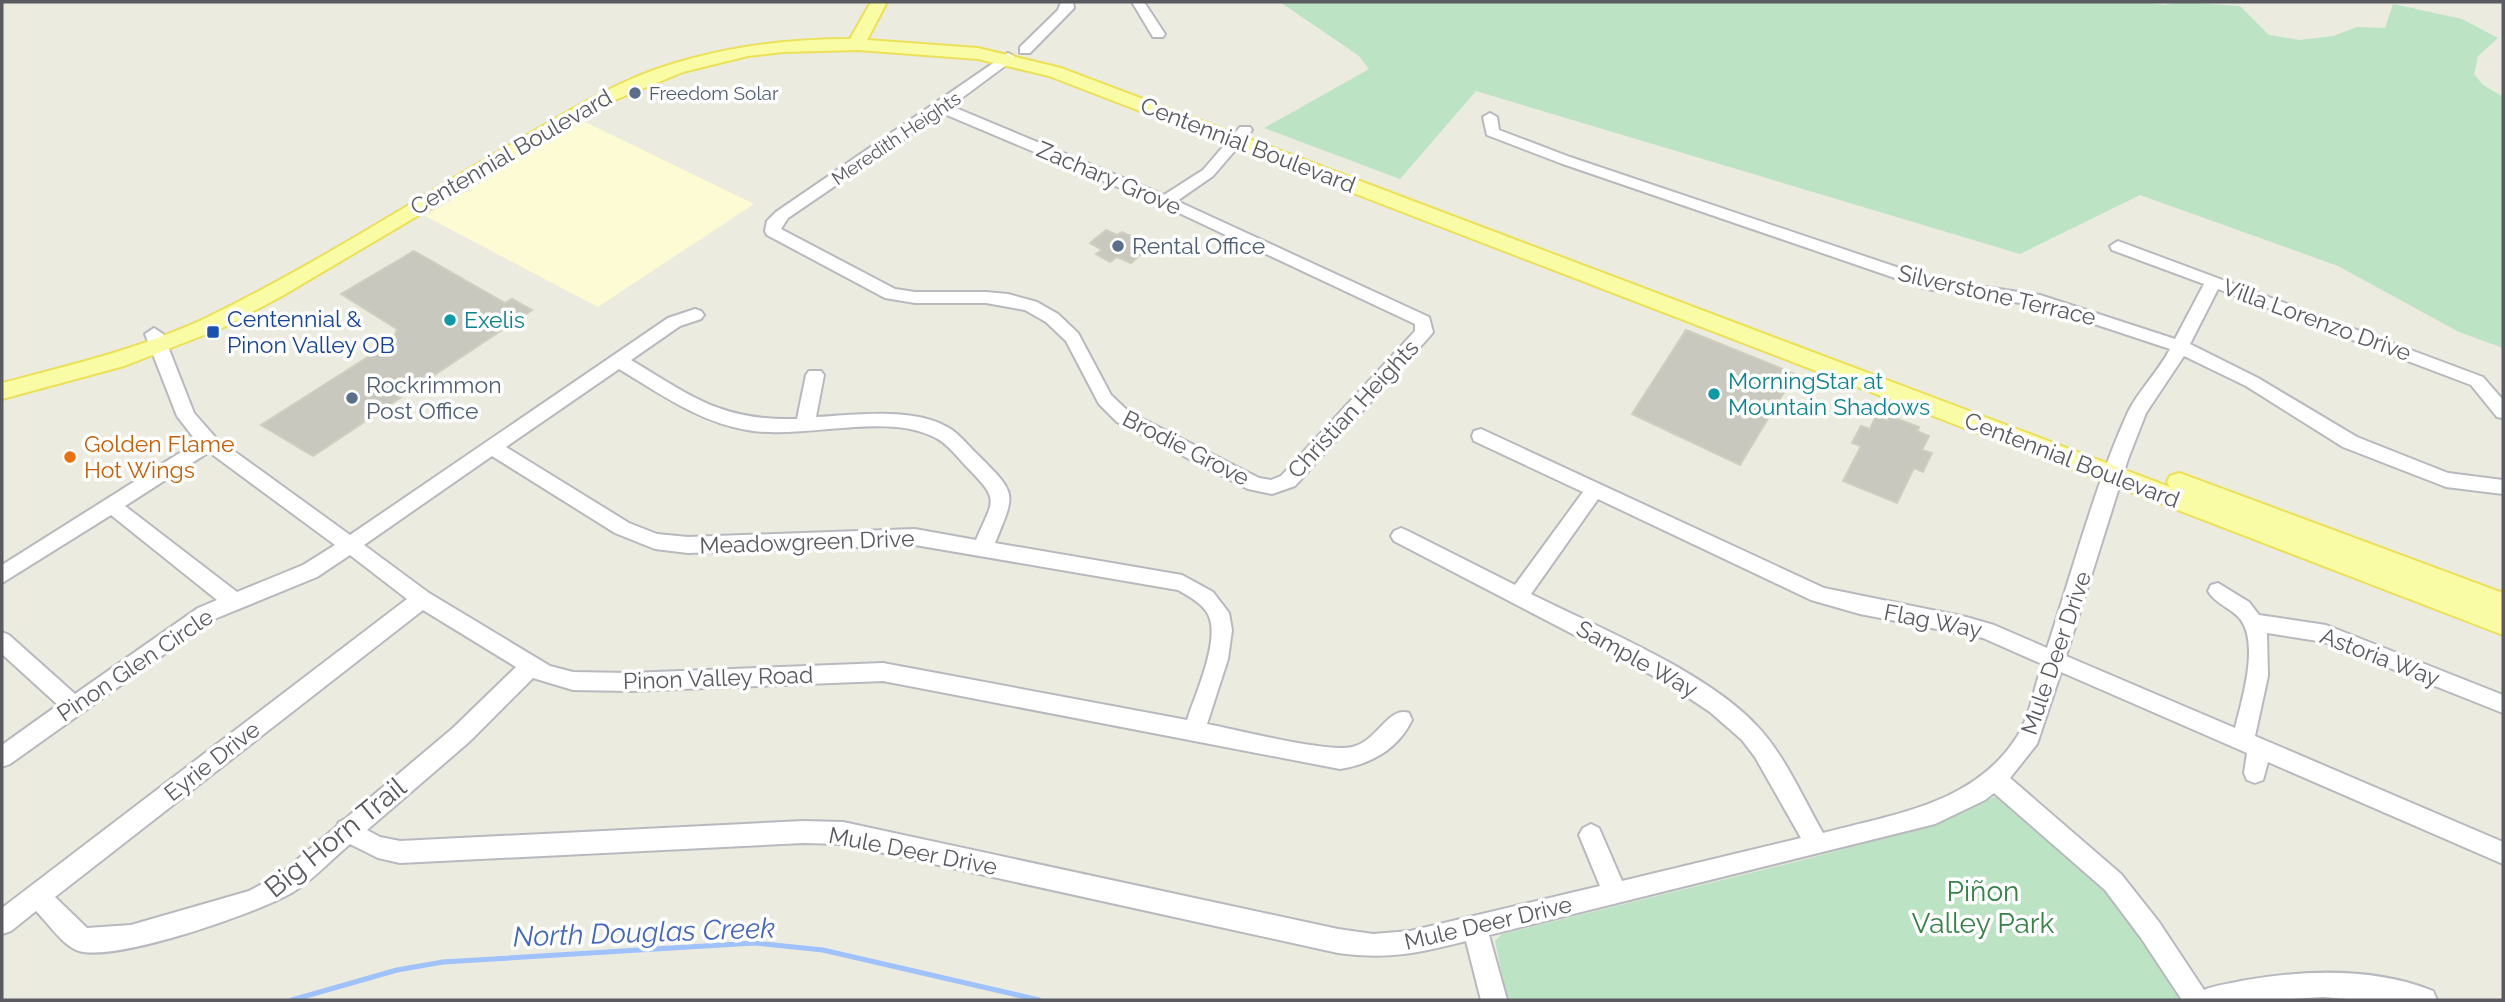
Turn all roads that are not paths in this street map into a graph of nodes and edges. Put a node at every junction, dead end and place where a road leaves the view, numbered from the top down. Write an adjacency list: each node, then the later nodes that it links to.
1 (879, 2): 5 (main road)
2 (1067, 2): 6 (street, Meredith Heights)
3 (1138, 2): 4 (street)
4 (1158, 34)
5 (859, 38): 6 (main road, Centennial Boulevard); 16 (main road, Centennial Boulevard)
6 (1017, 54): 7 (street, Meredith Heights); 9 (main road, Centennial Boulevard)
7 (941, 107): 10 (street, Zachary Grove); 11 (street, Meredith Heights)
8 (1490, 117): 17 (street, Silverstone Terrace)
9 (1240, 135): 10 (street); 27 (main road, Centennial Boulevard)
10 (1158, 199): 15 (street, Zachary Grove)
11 (782, 215): 28 (street, Brodie Grove)
12 (2118, 246): 13 (street, Villa Lorenzo Drive)
13 (2213, 282): 17 (street, Mule Deer Drive); 22 (street, Villa Lorenzo Drive)
14 (695, 315): 18 (street, Pinon Glen Circle)
15 (1425, 325): 28 (street, Christian Heights)
16 (156, 340): 20 (main road, Centennial Boulevard); 21 (main road, Centennial Boulevard); 25 (street, Pinon Valley Road)
17 (2181, 347): 27 (street, Mule Deer Drive); 29 (street, Silverstone Terrace)
18 (618, 360): 23 (street); 26 (street, Pinon Glen Circle)
19 (816, 375): 23 (street)
20 (2, 377)
21 (2, 391)
22 (2503, 412)
23 (805, 425): 34 (street)
24 (1481, 436): 30 (street, Flag Way)
25 (209, 443): 31 (street); 33 (street, Pinon Valley Road)
26 (492, 447): 33 (street, Pinon Glen Circle); 34 (street, Meadowgreen Drive)
27 (2117, 468): 40 (main road, Centennial Boulevard); 42 (main road, Centennial Boulevard); 44 (street, Mule Deer Drive)
28 (1272, 487)
29 (2503, 487)
30 (1595, 489): 37 (street); 44 (street, Flag Way)
31 (111, 505): 35 (street); 39 (street)
32 (1401, 536): 37 (street, Sample Way)
33 (348, 546): 38 (street, Pinon Valley Road); 39 (street, Pinon Glen Circle)
34 (983, 548): 49 (street, Meadowgreen Drive)
35 (2, 575)
36 (2218, 591): 41 (street)
37 (1519, 595): 56 (street, Sample Way)
38 (422, 599): 45 (street, Pinon Valley Road); 59 (street, Eyrie Drive)
39 (233, 601): 47 (street, Pinon Glen Circle)
40 (2503, 604)
41 (2254, 623): 46 (street, Astoria Way); 50 (street)
42 (2503, 624)
43 (2, 641): 47 (street)
44 (2054, 659): 50 (street, Flag Way); 53 (street, Mule Deer Drive)
45 (530, 667): 49 (street, Pinon Valley Road); 54 (street, Big Horn Trail)
46 (2503, 704)
47 (74, 706): 51 (street, Pinon Glen Circle)
48 (1401, 720): 49 (street, Pinon Valley Road)
49 (1195, 732)
50 (2251, 745): 52 (street); 57 (street, Flag Way)
51 (2, 757)
52 (2255, 773)
53 (1994, 779): 56 (street, Mule Deer Drive); 63 (street)
54 (348, 829): 59 (street, Big Horn Trail); 61 (street, Mule Deer Drive)
55 (1591, 835): 58 (street)
56 (1817, 845): 58 (street, Mule Deer Drive)
57 (2503, 853)
58 (1615, 893): 61 (street, Mule Deer Drive)
59 (37, 897): 60 (street, Eyrie Drive)
60 (2, 923)
61 (1475, 927): 62 (street)
62 (1494, 1000)
63 (2196, 1000)
64 (2209, 1000): 65 (street)
65 (2424, 1000)

